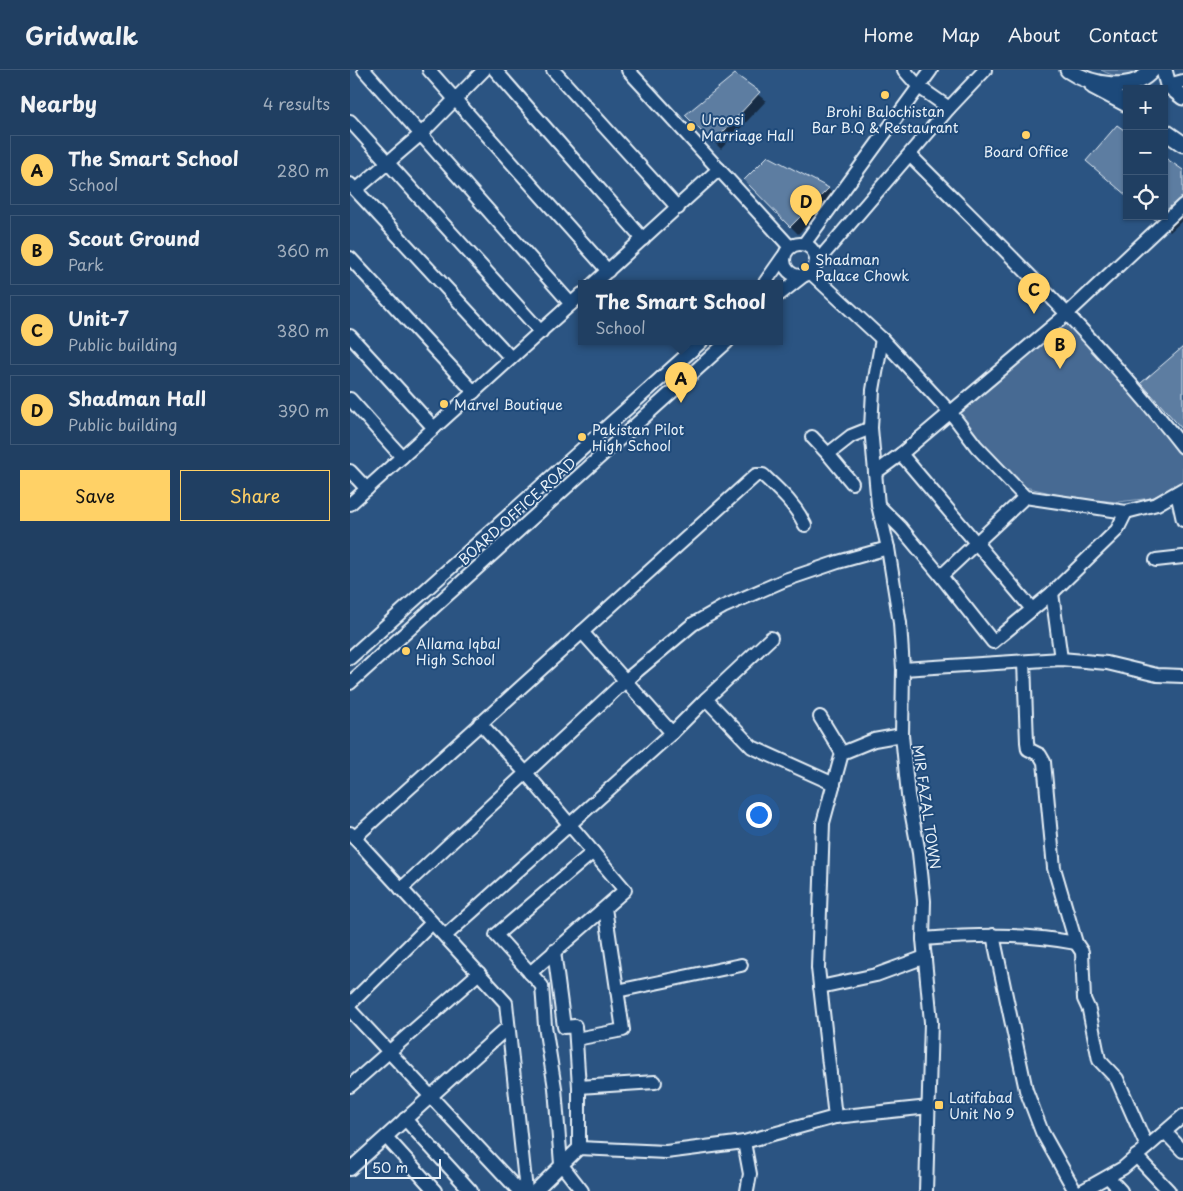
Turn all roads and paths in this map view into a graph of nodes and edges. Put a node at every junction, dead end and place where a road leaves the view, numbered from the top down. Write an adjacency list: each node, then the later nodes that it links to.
1 (364, 70): 20 (street)
2 (429, 70): 16 (street)
3 (484, 70): 16 (street)
4 (495, 70): 29 (street)
5 (553, 70): 28 (street)
6 (628, 70): 25 (street)
7 (904, 70): 14 (street)
8 (931, 70): 14 (street)
9 (985, 70): 18 (street)
10 (1068, 70): 13 (main road)
11 (1152, 70): 13 (main road)
12 (1172, 79): 15 (main road)
13 (1083, 80): 17 (main road)
14 (918, 86): 18 (street); 30 (street)
15 (1183, 97)
16 (457, 99): 20 (street); 34 (street)
17 (1123, 102)
18 (949, 108): 23 (street)
19 (350, 121): 24 (street)
20 (421, 134): 24 (street); 39 (street)
21 (1168, 134): 22 (main road)
22 (1183, 144)
23 (910, 155): 33 (street); 40 (street)
24 (387, 162): 26 (street); 41 (street)
25 (719, 169): 28 (street); 31 (street)
26 (353, 187): 46 (street)
27 (1183, 205): 40 (street)
28 (678, 208): 29 (street)
29 (643, 239): 34 (street)
30 (804, 244): 31 (street); 33 (street)
31 (787, 252): 33 (street); 36 (street)
32 (350, 258): 47 (street)
33 (810, 270): 37 (street); 43 (street)
34 (608, 271): 35 (street)
35 (598, 280)
36 (767, 280)
37 (783, 292)
38 (578, 298): 39 (street)
39 (571, 304): 41 (street)
40 (1067, 314): 49 (street); 53 (street)
41 (540, 332): 46 (street)
42 (350, 336): 50 (street)
43 (882, 339): 49 (street); 51 (street, MIR FAZAL TOWN)
44 (699, 345): 78 (street, BOARD OFFICE ROAD)
45 (724, 345): 85 (street, BOARD OFFICE ROAD)
46 (511, 358): 47 (street)
47 (474, 392): 50 (street)
48 (350, 399): 56 (street)
49 (951, 413): 55 (street); 62 (street)
50 (434, 428): 56 (street)
51 (871, 428): 54 (street); 58 (street, MIR FAZAL TOWN)
52 (812, 437): 54 (street)
53 (1183, 447)
54 (828, 454): 59 (street)
55 (901, 454): 58 (street); 68 (street)
56 (402, 457): 60 (street)
57 (350, 471): 60 (street)
58 (875, 472): 64 (street, MIR FAZAL TOWN)
59 (852, 483)
60 (366, 489): 63 (street)
61 (1180, 491): 65 (street); 66 (street)
62 (1026, 497): 65 (street); 68 (street)
63 (350, 504)
64 (878, 505): 69 (street, MIR FAZAL TOWN); 72 (street)
65 (1126, 512): 73 (street)
66 (1183, 520)
67 (805, 525): 75 (street)
68 (977, 544): 72 (street); 74 (street)
69 (888, 548): 82 (street, MIR FAZAL TOWN); 84 (street)
70 (1183, 557): 71 (street)
71 (1156, 560)
72 (941, 576): 77 (street)
73 (1052, 593): 74 (street); 79 (street)
74 (1032, 609): 77 (street)
75 (582, 632): 84 (street); 88 (street)
76 (771, 638): 86 (street)
77 (991, 642): 80 (street)
78 (350, 658)
79 (1061, 659): 81 (street); 83 (street)
80 (994, 662): 81 (street); 82 (street)
81 (1024, 662): 103 (street)
82 (903, 669): 90 (street, MIR FAZAL TOWN)
83 (1183, 676)
84 (625, 682): 89 (street); 92 (street)
85 (350, 683)
86 (706, 699): 89 (street); 93 (street)
87 (820, 717): 91 (street)
88 (480, 723): 92 (street); 95 (street)
89 (672, 734): 94 (street)
90 (902, 735): 91 (street); 102 (street, MIR FAZAL TOWN)
91 (842, 753): 93 (street)
92 (526, 773): 94 (street); 97 (street)
93 (834, 784): 109 (street)
94 (569, 824): 96 (street); 101 (street)
95 (352, 836): 97 (street)
96 (593, 852): 98 (street); 108 (street)
97 (402, 889): 99 (street)
98 (605, 908): 104 (street); 110 (street)
99 (432, 924): 101 (street); 111 (street)
100 (993, 935): 102 (street); 103 (street); 142 (street)
101 (445, 936): 107 (street)
102 (923, 939): 105 (street, MIR FAZAL TOWN)
103 (1076, 944): 127 (street)
104 (554, 951): 108 (street); 114 (street)
105 (925, 957): 109 (street); 120 (street, MIR FAZAL TOWN)
106 (741, 965): 110 (street)
107 (479, 973): 113 (street); 115 (street)
108 (530, 973): 131 (street)
109 (820, 987): 122 (street)
110 (617, 991): 114 (street)
111 (350, 1004)
112 (350, 1010): 115 (street)
113 (508, 1027): 119 (street); 137 (street)
114 (576, 1039): 118 (street)
115 (388, 1051): 117 (street); 119 (street)
116 (655, 1082): 118 (street)
117 (350, 1086)
118 (579, 1087): 128 (street)
119 (431, 1097): 123 (street); 136 (street)
120 (929, 1107): 122 (street); 141 (street, MIR FAZAL TOWN)
121 (1183, 1116): 124 (street)
122 (836, 1117): 126 (street)
123 (405, 1120): 125 (street); 135 (street)
124 (1165, 1132): 127 (street); 129 (street)
125 (386, 1137): 132 (street); 134 (street)
126 (744, 1142): 128 (street); 140 (street)
127 (1147, 1147): 130 (street)
128 (579, 1148): 131 (street)
129 (1183, 1151)
130 (1136, 1156): 133 (street); 145 (street)
131 (561, 1164): 138 (street); 139 (street)
132 (350, 1169)
133 (1108, 1177): 143 (street); 144 (street)
134 (434, 1191)
135 (471, 1191)
136 (519, 1191)
137 (526, 1191)
138 (535, 1191)
139 (582, 1191)
140 (747, 1191)
141 (926, 1191)
142 (1075, 1191)
143 (1082, 1191)
144 (1121, 1191)
145 (1169, 1191)

